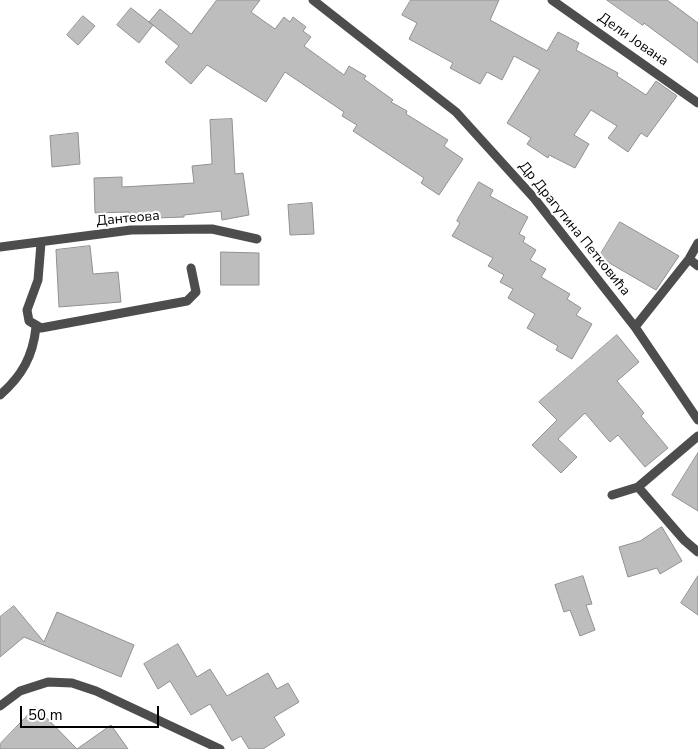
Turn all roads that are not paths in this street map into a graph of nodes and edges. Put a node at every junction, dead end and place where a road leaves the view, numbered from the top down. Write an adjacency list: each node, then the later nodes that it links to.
1 (313, 0): 12 (street, Др Драгутина Петковића)
2 (552, 0): 3 (street, Дели Јована)
3 (698, 102)
4 (257, 239): 5 (street, Дантеова)
5 (41, 243): 7 (street, Дантеова); 11 (street)
6 (698, 243): 8 (street)
7 (0, 247)
8 (688, 259): 9 (street); 12 (street)
9 (698, 266)
10 (191, 268): 11 (street)
11 (36, 327): 13 (street)
12 (635, 327): 14 (street, Др Драгутина Петковића)
13 (0, 395)
14 (698, 420)
15 (698, 436): 16 (street)
16 (638, 487): 17 (street); 18 (street)
17 (612, 495)
18 (698, 552)
19 (0, 706): 20 (street)
20 (220, 749)

